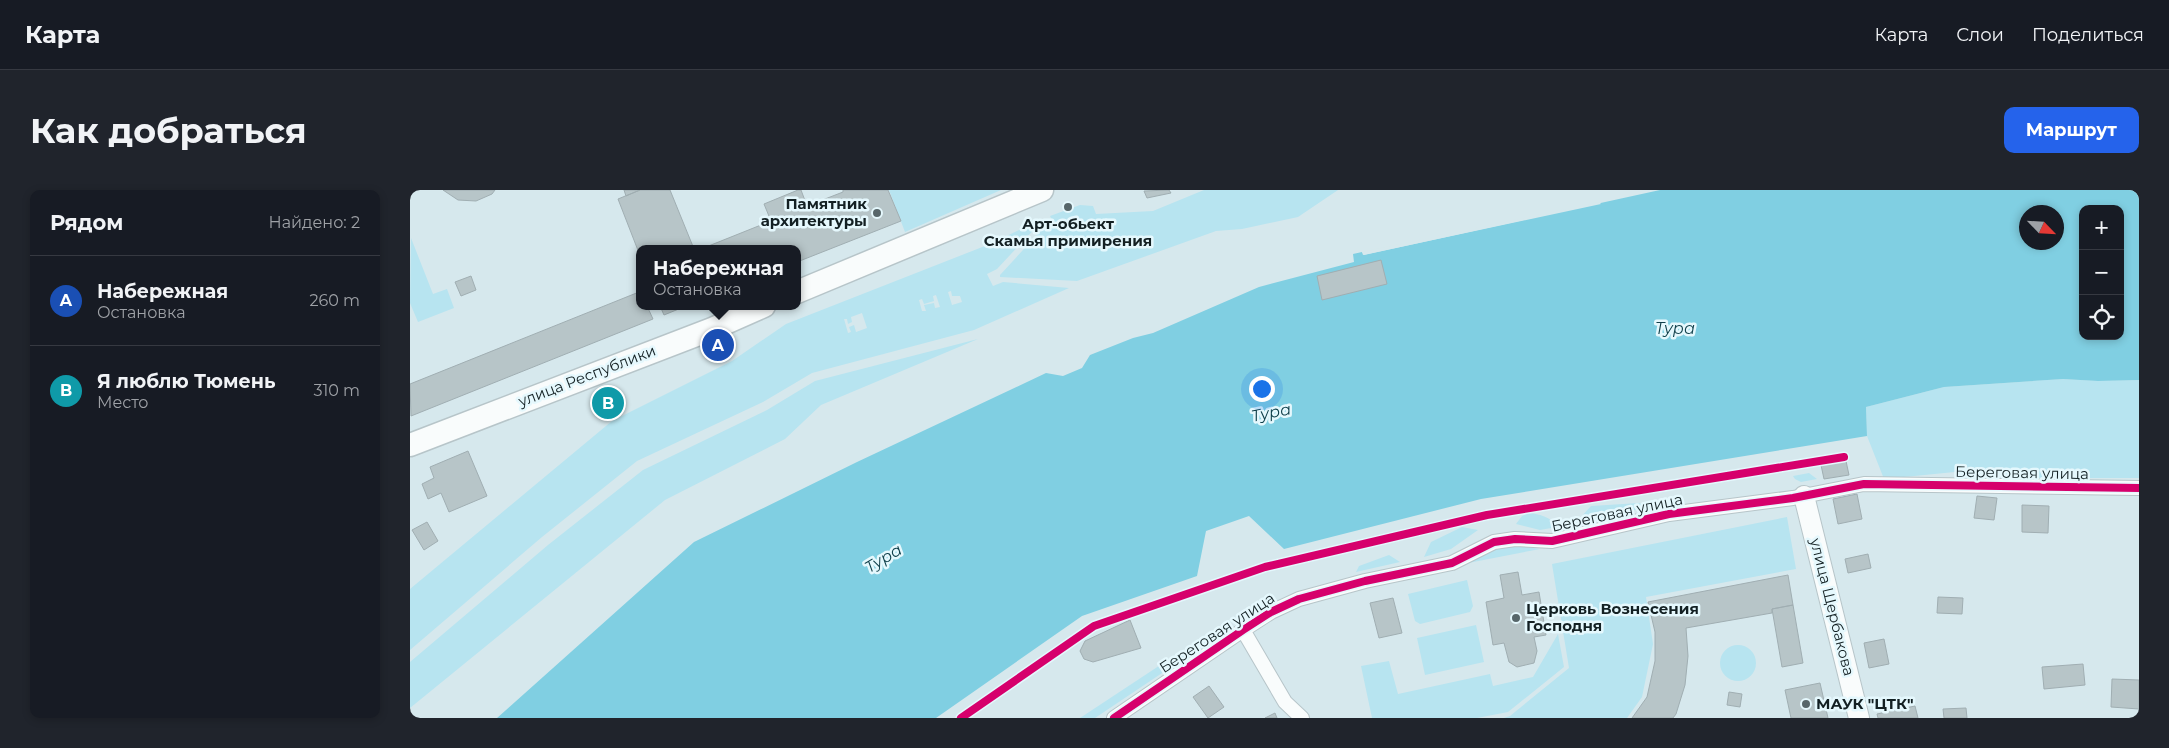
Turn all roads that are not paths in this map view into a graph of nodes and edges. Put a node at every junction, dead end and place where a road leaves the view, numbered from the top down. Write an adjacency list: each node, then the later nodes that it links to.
1 (1042, 190): 2 (main road)
2 (801, 290)
3 (755, 310): 4 (main road, улица Республики)
4 (410, 445)
5 (2139, 488): 6 (street, Береговая улица)
6 (1804, 496): 7 (street, Береговая улица); 10 (street, улица Щербакова)
7 (1243, 630): 8 (street, Береговая улица); 9 (street)
8 (1114, 718)
9 (1302, 718)
10 (1859, 718)

